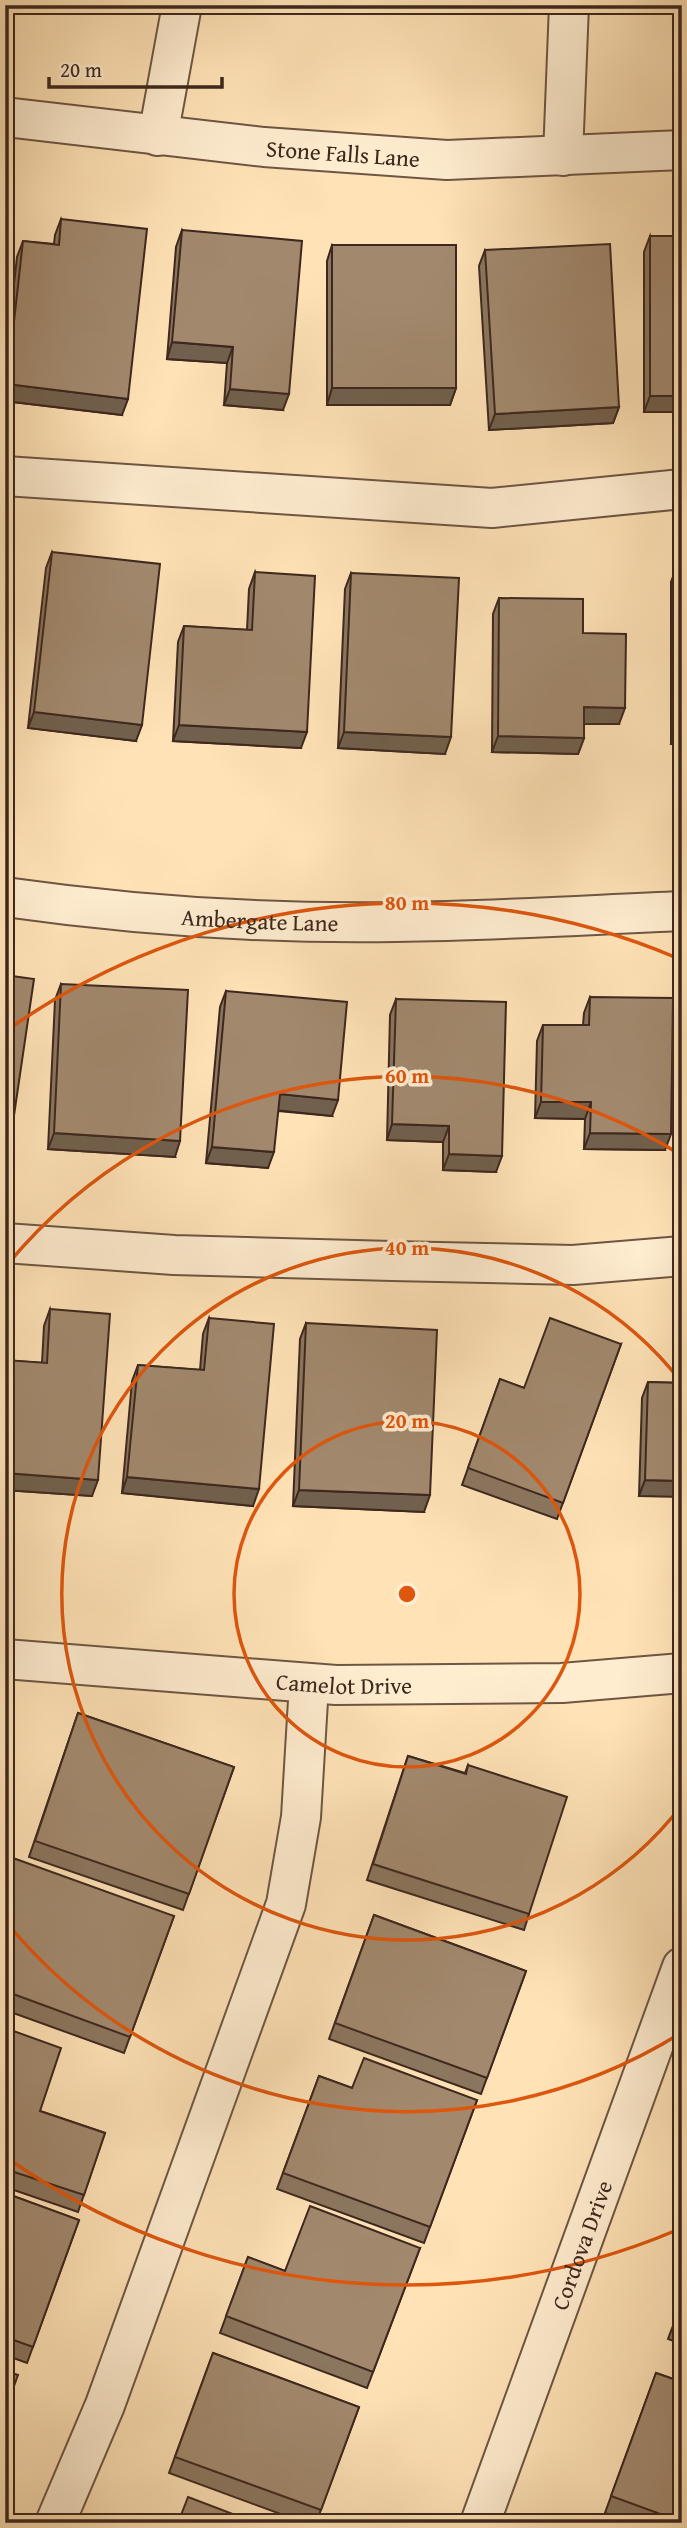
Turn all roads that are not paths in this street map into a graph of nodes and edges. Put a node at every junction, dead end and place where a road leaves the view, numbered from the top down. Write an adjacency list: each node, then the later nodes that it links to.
1 (181, 5): 4 (street)
2 (569, 5): 6 (street)
3 (5, 117): 4 (street, Stone Falls Lane)
4 (158, 136): 6 (street, Stone Falls Lane)
5 (682, 150): 6 (street, Stone Falls Lane)
6 (563, 156)
7 (5, 476): 8 (street)
8 (682, 489)
9 (5, 897): 10 (street, Ambergate Lane)
10 (682, 911)
11 (5, 1243): 12 (street)
12 (682, 1256)
13 (5, 1659): 15 (street, Camelot Drive)
14 (682, 1673): 15 (street, Camelot Drive)
15 (309, 1684): 17 (street)
16 (682, 1967): 18 (street, Cordova Drive)
17 (55, 2523)
18 (480, 2523)

